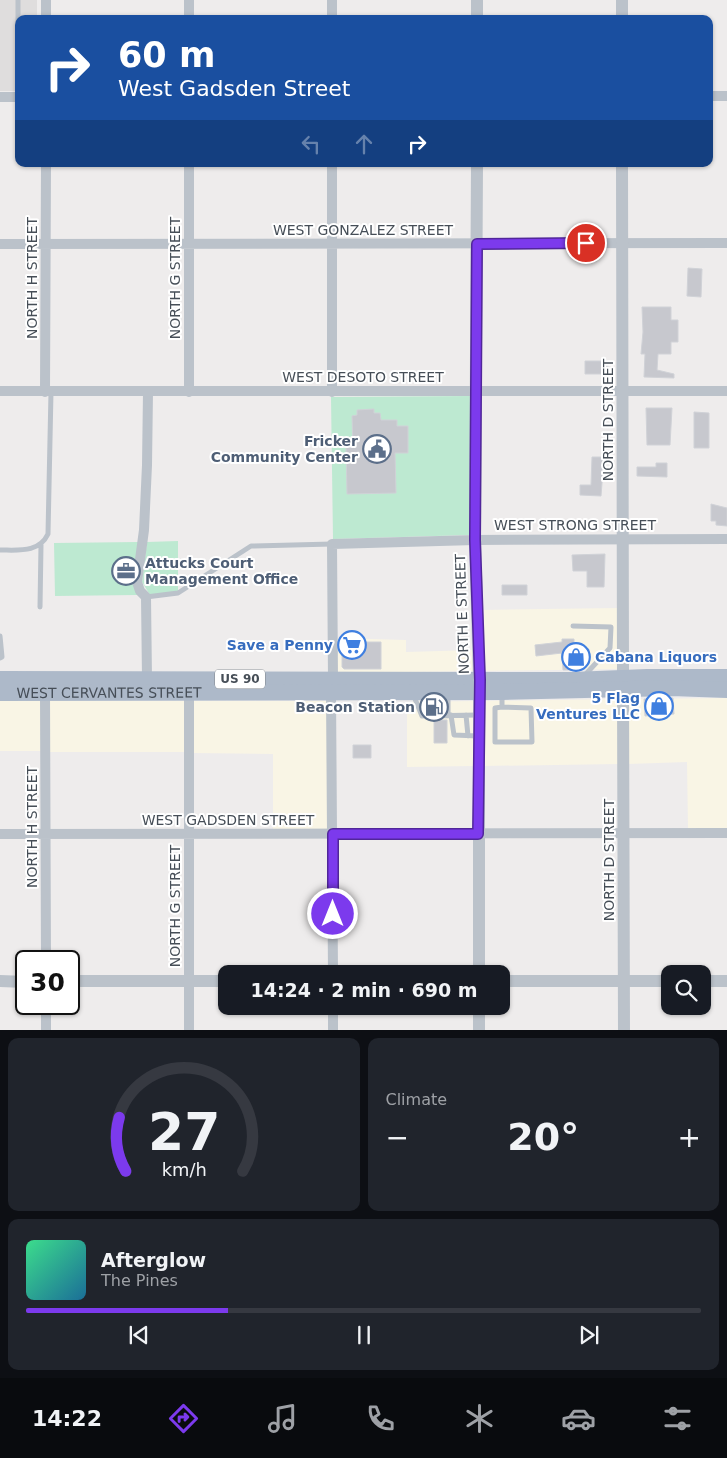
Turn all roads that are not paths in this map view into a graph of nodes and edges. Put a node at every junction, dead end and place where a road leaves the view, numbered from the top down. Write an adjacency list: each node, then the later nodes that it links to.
1 (18, 0): 7 (lane)
2 (46, 0): 8 (street)
3 (189, 0): 9 (street)
4 (332, 0): 10 (street)
5 (477, 0): 11 (street)
6 (622, 0): 12 (street)
7 (18, 15)
8 (46, 15)
9 (189, 15)
10 (332, 15)
11 (477, 15)
12 (622, 15)
13 (713, 96): 14 (street)
14 (727, 96)
15 (0, 97): 16 (street)
16 (15, 97)
17 (46, 167): 25 (street, NORTH H STREET)
18 (189, 167): 26 (street, NORTH G STREET)
19 (332, 167): 27 (street)
20 (477, 167): 28 (street, NORTH E STREET)
21 (622, 167): 22 (street, NORTH D STREET)
22 (622, 243): 23 (street, WEST GONZALEZ STREET); 28 (street, WEST GONZALEZ STREET); 30 (street, NORTH D STREET)
23 (727, 243)
24 (0, 244): 25 (street, WEST GONZALEZ STREET)
25 (46, 244): 26 (street, WEST GONZALEZ STREET); 33 (street, NORTH H STREET)
26 (188, 244): 27 (street, WEST GONZALEZ STREET); 35 (street, NORTH G STREET)
27 (332, 244): 28 (street, WEST GONZALEZ STREET); 36 (street)
28 (477, 244): 29 (street, NORTH E STREET)
29 (475, 391): 30 (street, WEST DESOTO STREET); 36 (street, WEST DESOTO STREET); 39 (street, NORTH E STREET)
30 (623, 391): 31 (street, WEST DESOTO STREET); 37 (street, NORTH D STREET)
31 (727, 391)
32 (0, 392): 33 (street, WEST DESOTO STREET)
33 (48, 392): 34 (street, WEST DESOTO STREET); 41 (lane)
34 (148, 392): 35 (street, WEST DESOTO STREET); 43 (street)
35 (189, 392): 36 (street, WEST DESOTO STREET)
36 (332, 392)
37 (623, 539): 38 (street, WEST STRONG STREET); 39 (street, WEST STRONG STREET); 47 (street, NORTH D STREET)
38 (727, 539)
39 (475, 540): 40 (street, WEST STRONG STREET); 56 (street, NORTH E STREET)
40 (332, 544): 43 (lane); 55 (street)
41 (41, 546): 42 (lane); 44 (lane)
42 (0, 550)
43 (146, 597): 51 (street)
44 (40, 607)
45 (573, 626): 47 (lane)
46 (0, 636): 48 (lane)
47 (617, 638): 53 (lane); 54 (street, NORTH D STREET)
48 (0, 658)
49 (727, 678): 54 (main road, WEST CERVANTES STREET / US 90)
50 (0, 679): 51 (main road, WEST CERVANTES STREET / US 90)
51 (147, 679): 52 (main road, WEST CERVANTES STREET / US 90); 58 (main road)
52 (261, 679): 55 (main road, WEST CERVANTES STREET / US 90); 59 (main road)
53 (580, 680): 54 (main road, WEST CERVANTES STREET / US 90); 56 (main road, WEST CERVANTES STREET / US 90)
54 (623, 683): 57 (main road, WEST CERVANTES STREET / US 90); 64 (main road, WEST CERVANTES STREET / US 90); 69 (street, NORTH D STREET)
55 (332, 686): 56 (main road, WEST CERVANTES STREET / US 90); 59 (main road, WEST CERVANTES STREET / US 90); 62 (main road, WEST CERVANTES STREET / US 90); 73 (street)
56 (479, 686): 63 (main road, WEST CERVANTES STREET / US 90); 64 (main road, WEST CERVANTES STREET / US 90); 67 (street, NORTH E STREET)
57 (727, 690)
58 (74, 692): 59 (main road, WEST CERVANTES STREET / US 90); 61 (main road, WEST CERVANTES STREET / US 90)
59 (188, 692): 72 (street, NORTH G STREET)
60 (0, 693): 61 (main road, WEST CERVANTES STREET / US 90)
61 (45, 693): 71 (street, NORTH H STREET)
62 (413, 695): 63 (main road, WEST CERVANTES STREET / US 90); 65 (lane)
63 (448, 695): 65 (lane)
64 (502, 699): 67 (lane); 67 (lane)
65 (450, 715): 66 (lane); 68 (lane)
66 (466, 715): 67 (lane); 68 (lane)
67 (485, 720): 68 (street, NORTH E STREET)
68 (473, 736): 74 (street, NORTH E STREET)
69 (624, 833): 74 (street, WEST GADSDEN STREET); 75 (street, WEST GADSDEN STREET); 82 (street, NORTH D STREET)
70 (0, 834): 71 (street, WEST GADSDEN STREET)
71 (46, 834): 72 (street, WEST GADSDEN STREET); 76 (street, NORTH H STREET)
72 (189, 834): 73 (street, WEST GADSDEN STREET); 79 (street, NORTH G STREET)
73 (333, 834): 74 (street, WEST GADSDEN STREET); 77 (street)
74 (478, 834): 78 (street, NORTH E STREET)
75 (727, 834)
76 (46, 950)
77 (333, 965)
78 (479, 965)
79 (189, 981): 80 (street); 88 (street); 93 (street, NORTH G STREET)
80 (218, 981)
81 (510, 981): 82 (street)
82 (624, 981): 83 (street); 96 (street, NORTH D STREET)
83 (661, 981)
84 (711, 981): 85 (street)
85 (727, 981)
86 (0, 982): 87 (street)
87 (15, 982)
88 (80, 982)
89 (46, 1015): 92 (street)
90 (333, 1015): 94 (street)
91 (479, 1015): 95 (street)
92 (46, 1030)
93 (189, 1030)
94 (333, 1030)
95 (479, 1030)
96 (624, 1030)

